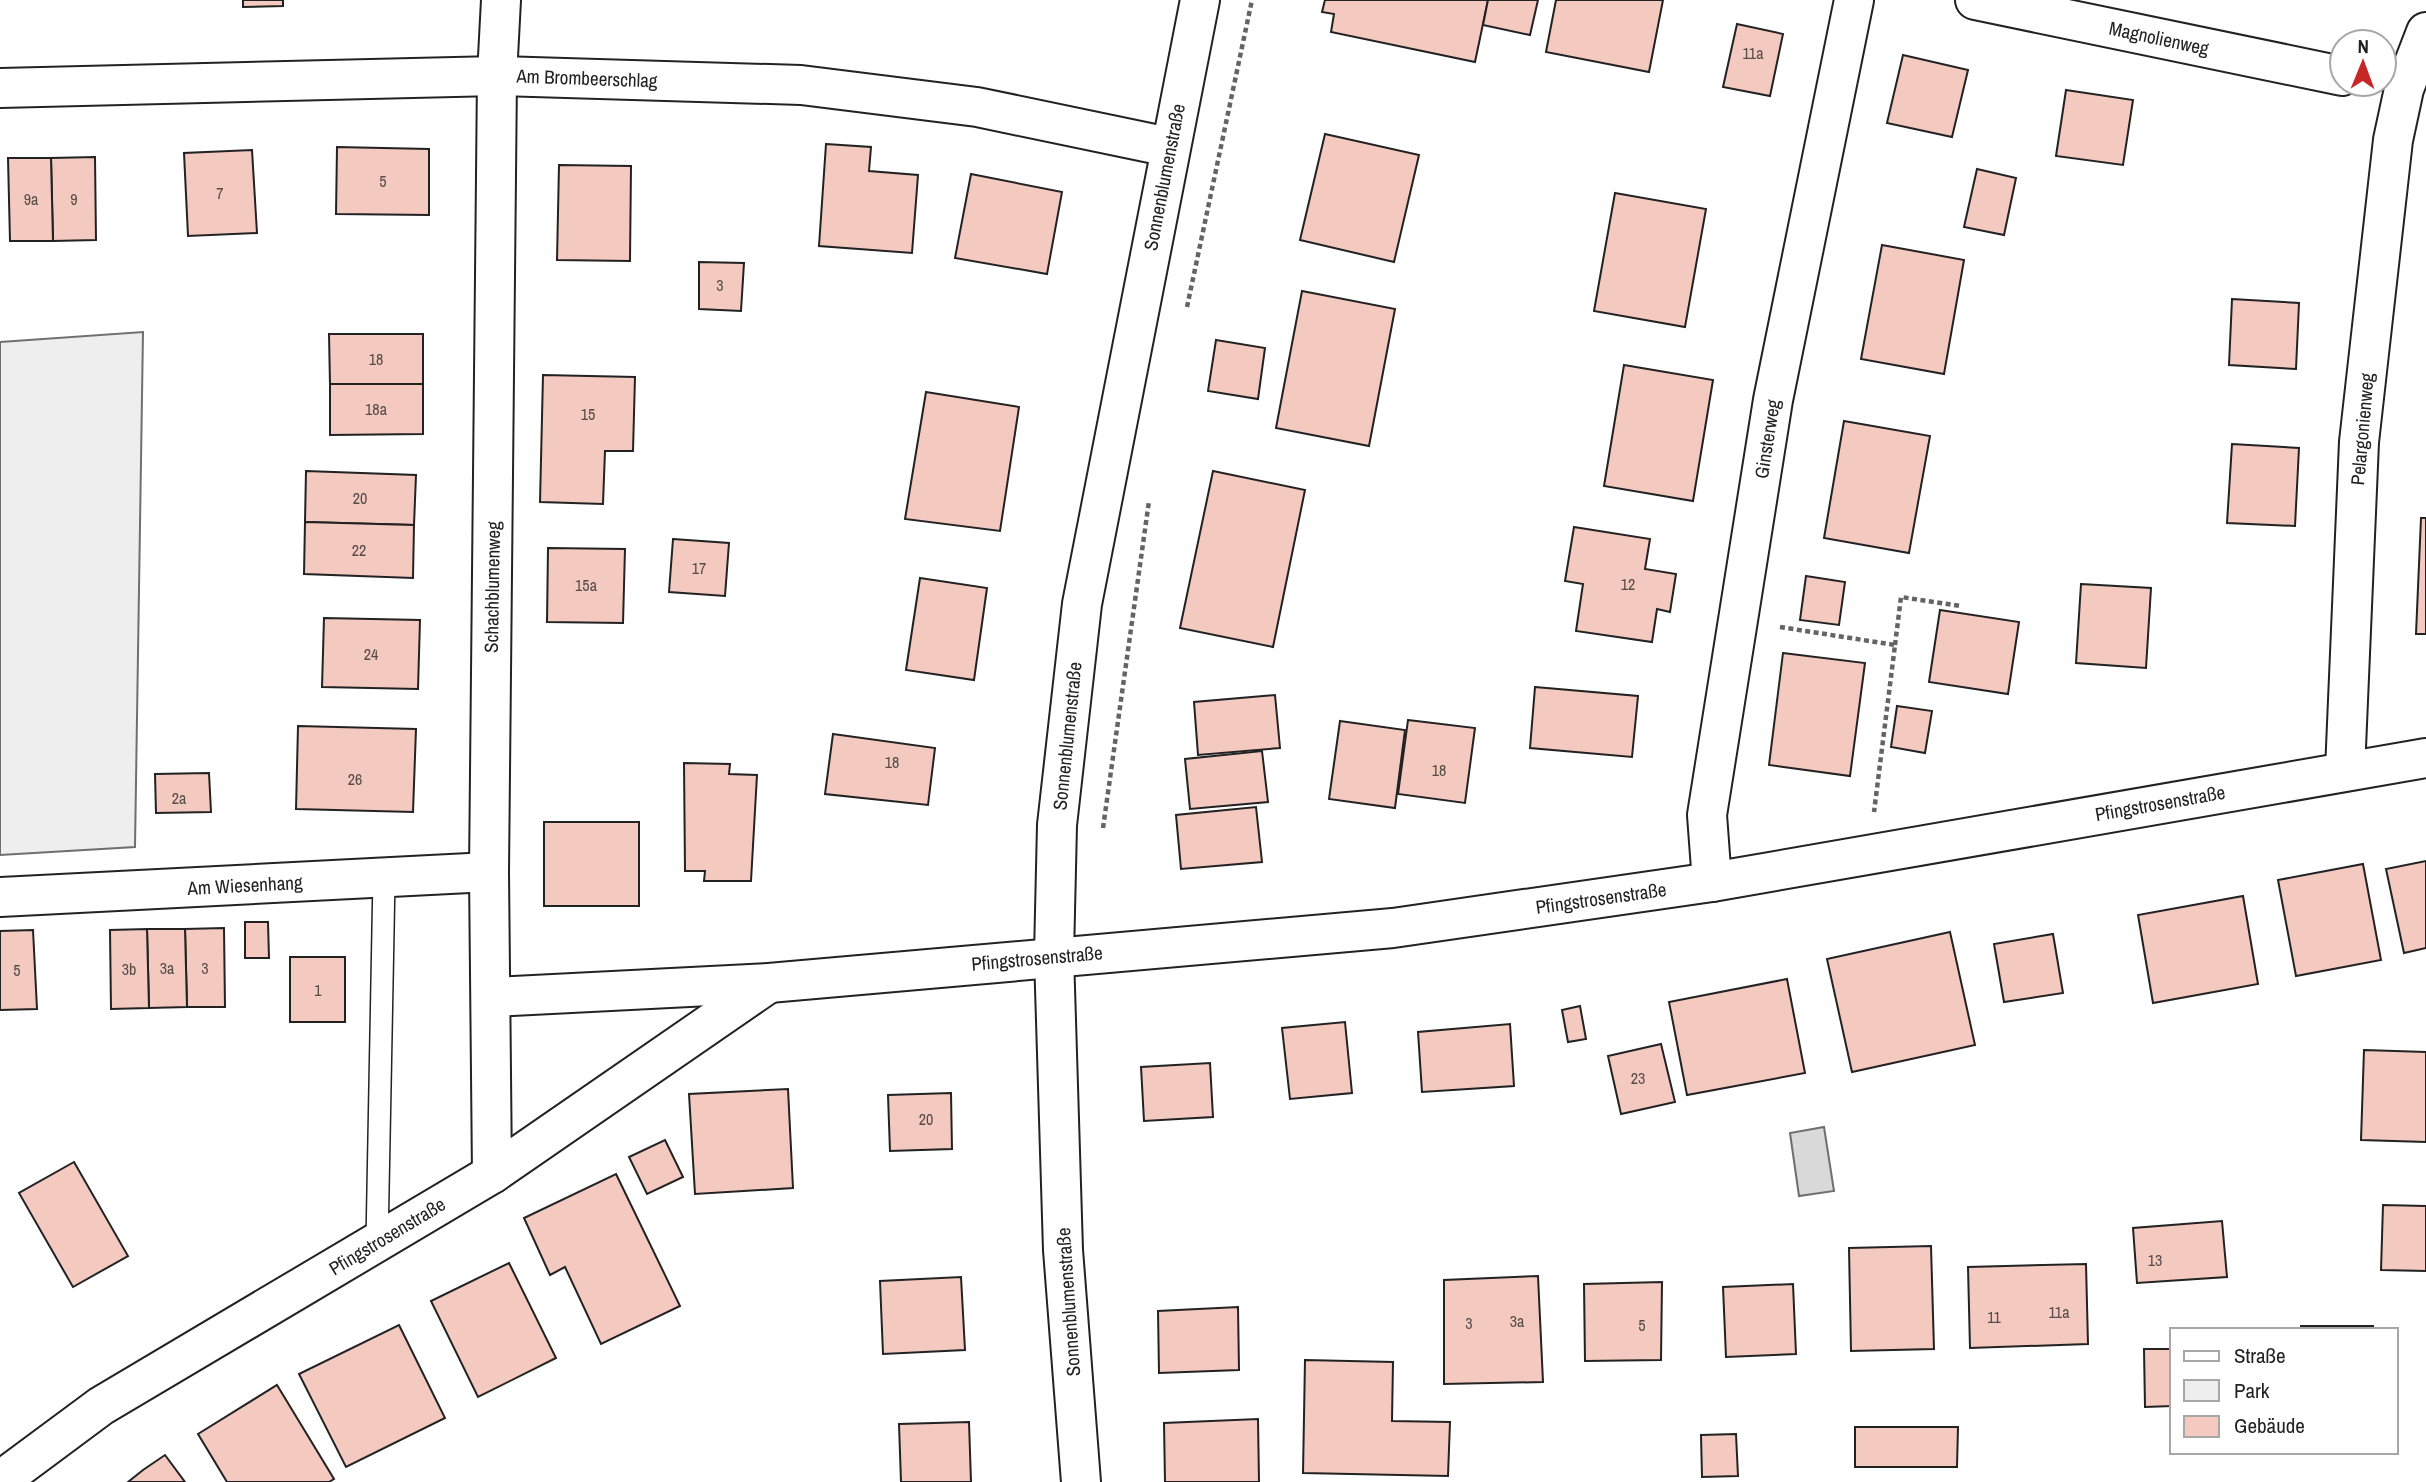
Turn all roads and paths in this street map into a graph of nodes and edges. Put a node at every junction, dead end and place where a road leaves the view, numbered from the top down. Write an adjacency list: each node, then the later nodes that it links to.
1 (500, 0): 8 (street, Schachblumenweg)
2 (1200, 0): 11 (street, Sonnenblumenstraße)
3 (1252, 0): 12 (path)
4 (1854, 0): 15 (street, Ginsterweg)
5 (1975, 0): 7 (street, Magnolienweg)
6 (2426, 32): 10 (street, Pelargonienweg)
7 (2328, 73)
8 (497, 76): 9 (street, Am Brombeerschlag); 11 (street, Am Brombeerschlag); 21 (street, Schachblumenweg)
9 (0, 88)
10 (2403, 91): 18 (street, Pelargonienweg)
11 (1169, 147): 25 (street, Sonnenblumenstraße)
12 (1187, 309)
13 (1151, 488): 19 (path)
14 (1961, 606): 16 (path)
15 (1738, 620): 16 (path); 23 (street, Ginsterweg)
16 (1895, 645): 20 (path)
17 (2426, 758): 18 (street, Pfingstrosenstraße)
18 (2345, 771): 20 (street, Pfingstrosenstraße)
19 (1102, 834)
20 (1868, 854): 23 (street, Pfingstrosenstraße)
21 (489, 872): 22 (street, Am Wiesenhang); 27 (street, Schachblumenweg)
22 (384, 878): 24 (street, Am Wiesenhang); 29 (lane)
23 (1712, 882): 25 (street, Pfingstrosenstraße)
24 (0, 897)
25 (1054, 956): 26 (street, Pfingstrosenstraße); 31 (street, Sonnenblumenstraße)
26 (769, 983): 27 (street, Pfingstrosenstraße); 28 (street, Pfingstrosenstraße)
27 (492, 997): 28 (street, Schachblumenweg)
28 (492, 1174): 29 (street, Pfingstrosenstraße)
29 (377, 1242): 30 (street, Pfingstrosenstraße)
30 (0, 1480)
31 (1081, 1482)

